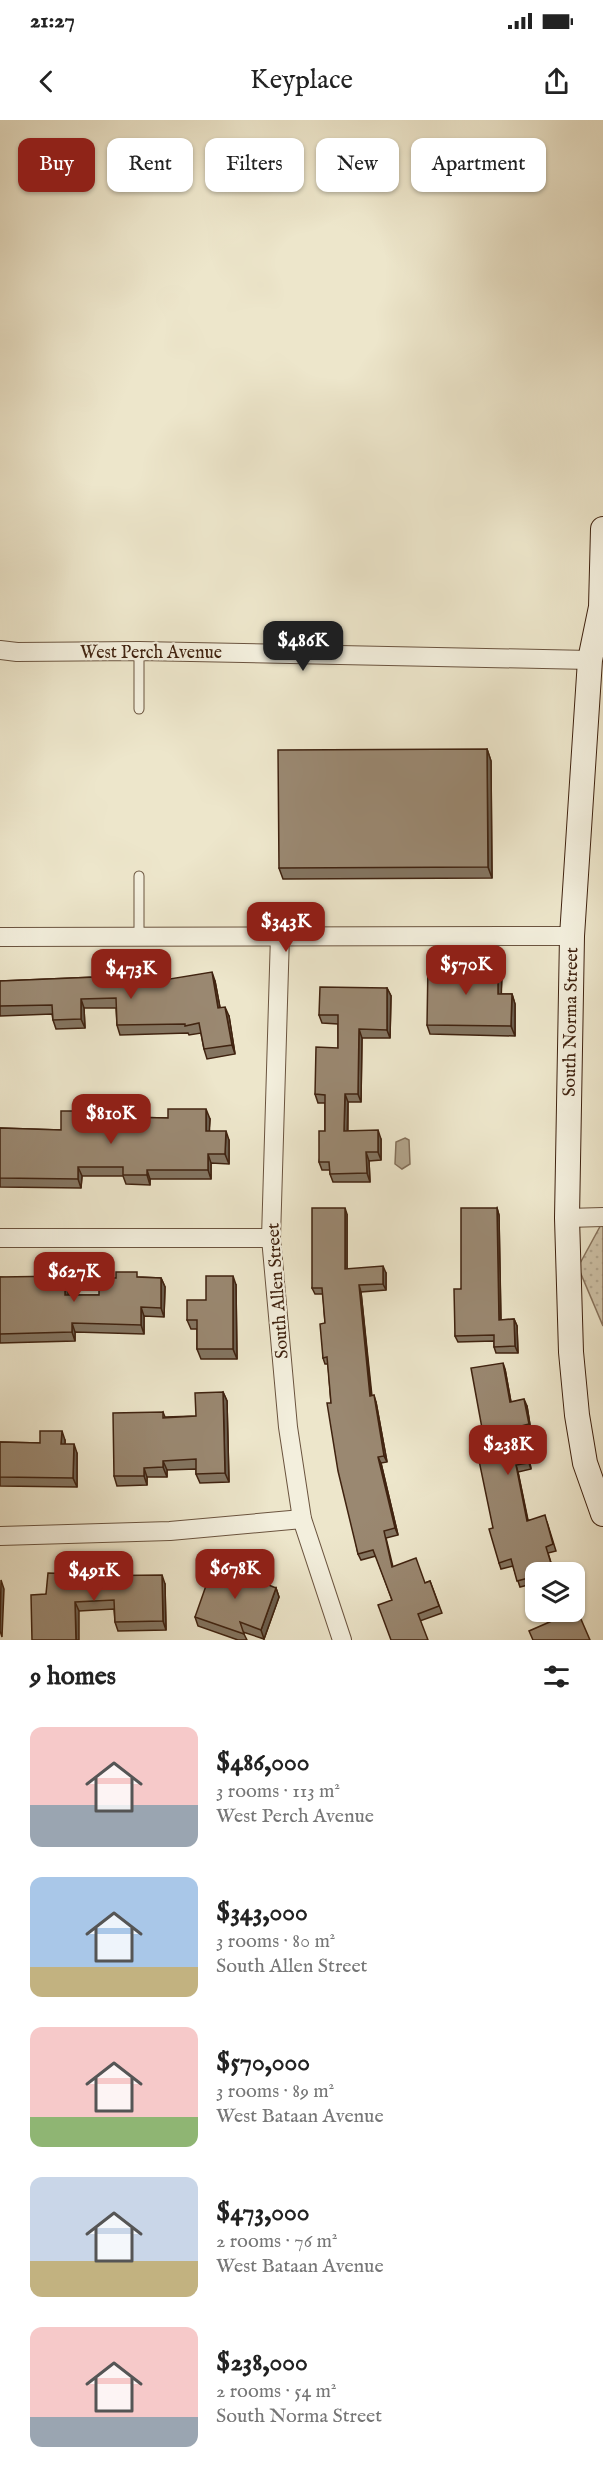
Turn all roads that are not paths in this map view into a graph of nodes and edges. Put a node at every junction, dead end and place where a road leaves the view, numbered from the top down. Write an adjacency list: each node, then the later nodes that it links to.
1 (603, 529): 4 (street, South Norma Street)
2 (0, 650): 3 (street, West Perch Avenue)
3 (139, 651): 4 (street, West Perch Avenue); 5 (lane)
4 (590, 660): 9 (street, South Norma Street)
5 (139, 709)
6 (139, 876): 8 (lane)
7 (280, 935): 8 (street); 9 (street); 14 (street, South Allen Street)
8 (139, 936): 10 (street)
9 (572, 936): 12 (street, South Norma Street)
10 (0, 937)
11 (603, 1217): 12 (street)
12 (567, 1218): 15 (street, South Norma Street)
13 (0, 1238): 14 (street)
14 (271, 1238): 16 (street, South Allen Street)
15 (603, 1514)
16 (302, 1519): 17 (street); 18 (street, South Allen Street)
17 (0, 1536)
18 (342, 1640)

